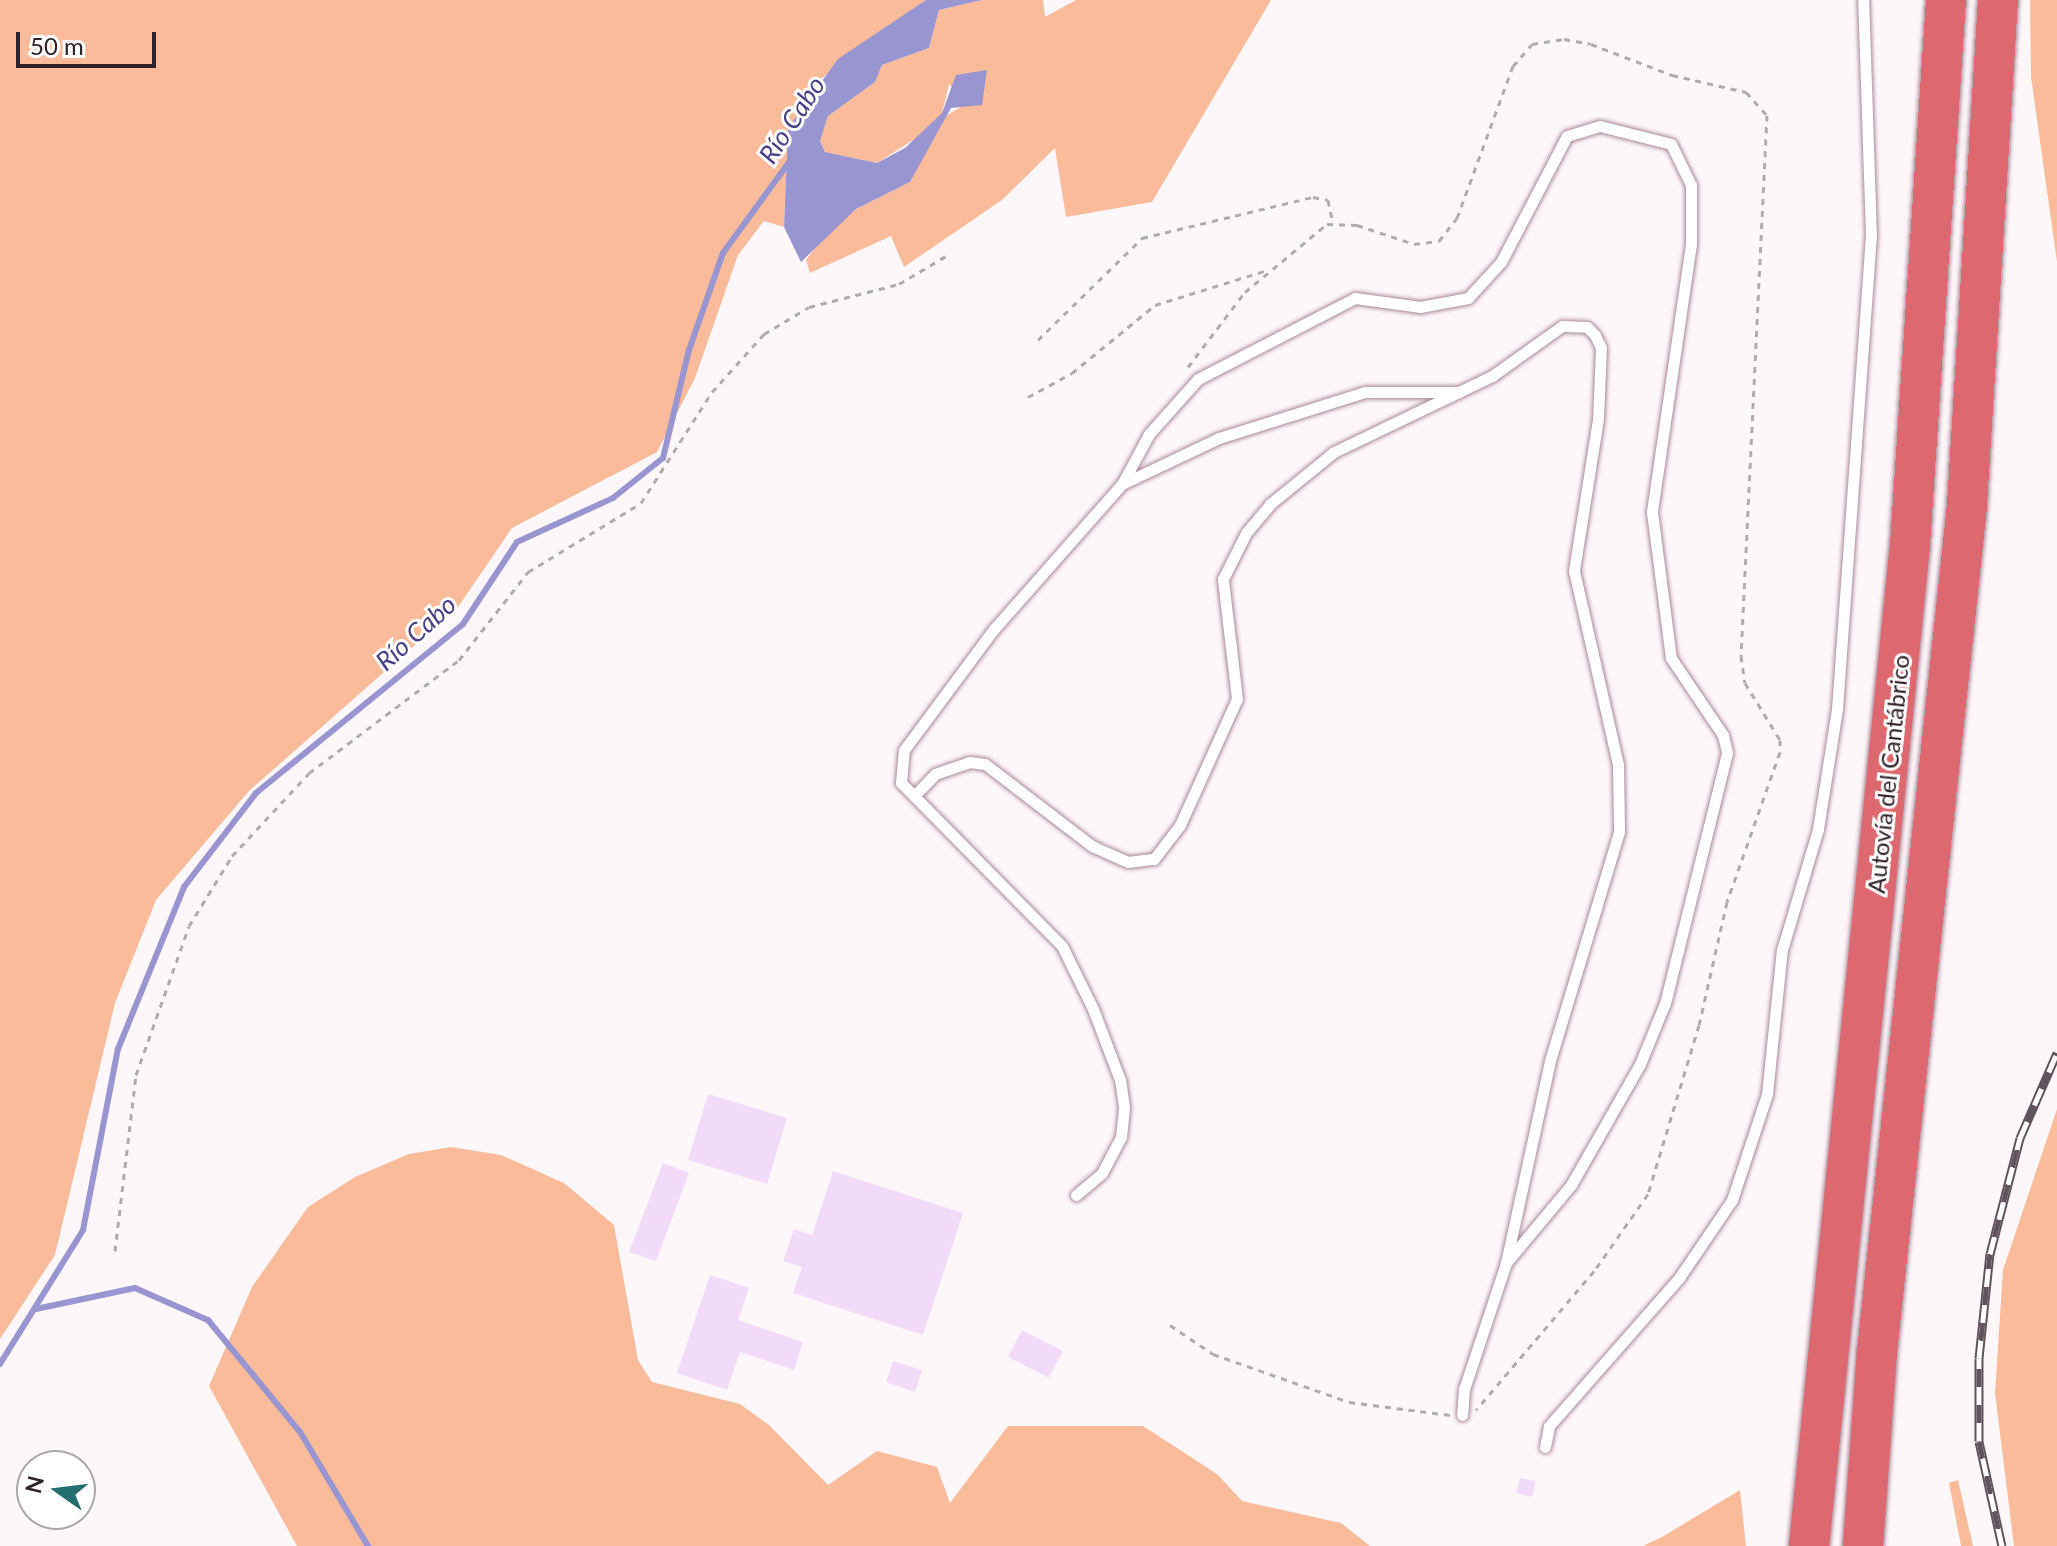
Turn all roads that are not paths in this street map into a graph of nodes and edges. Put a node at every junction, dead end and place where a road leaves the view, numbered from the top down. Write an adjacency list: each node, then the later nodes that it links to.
1 (1863, 0): 11 (lane)
2 (1946, 0): 12 (highway, Autovía del Cantábrico)
3 (1998, 0): 9 (highway)
4 (1460, 392): 5 (lane); 6 (lane); 8 (lane)
5 (1122, 484): 6 (lane); 8 (lane)
6 (914, 796): 7 (lane)
7 (1076, 1195)
8 (1506, 1263): 10 (lane)
9 (1877, 1352): 13 (highway); 14 (highway)
10 (1462, 1415)
11 (1545, 1447)
12 (1809, 1546)
13 (1863, 1546)
14 (1872, 1546)

